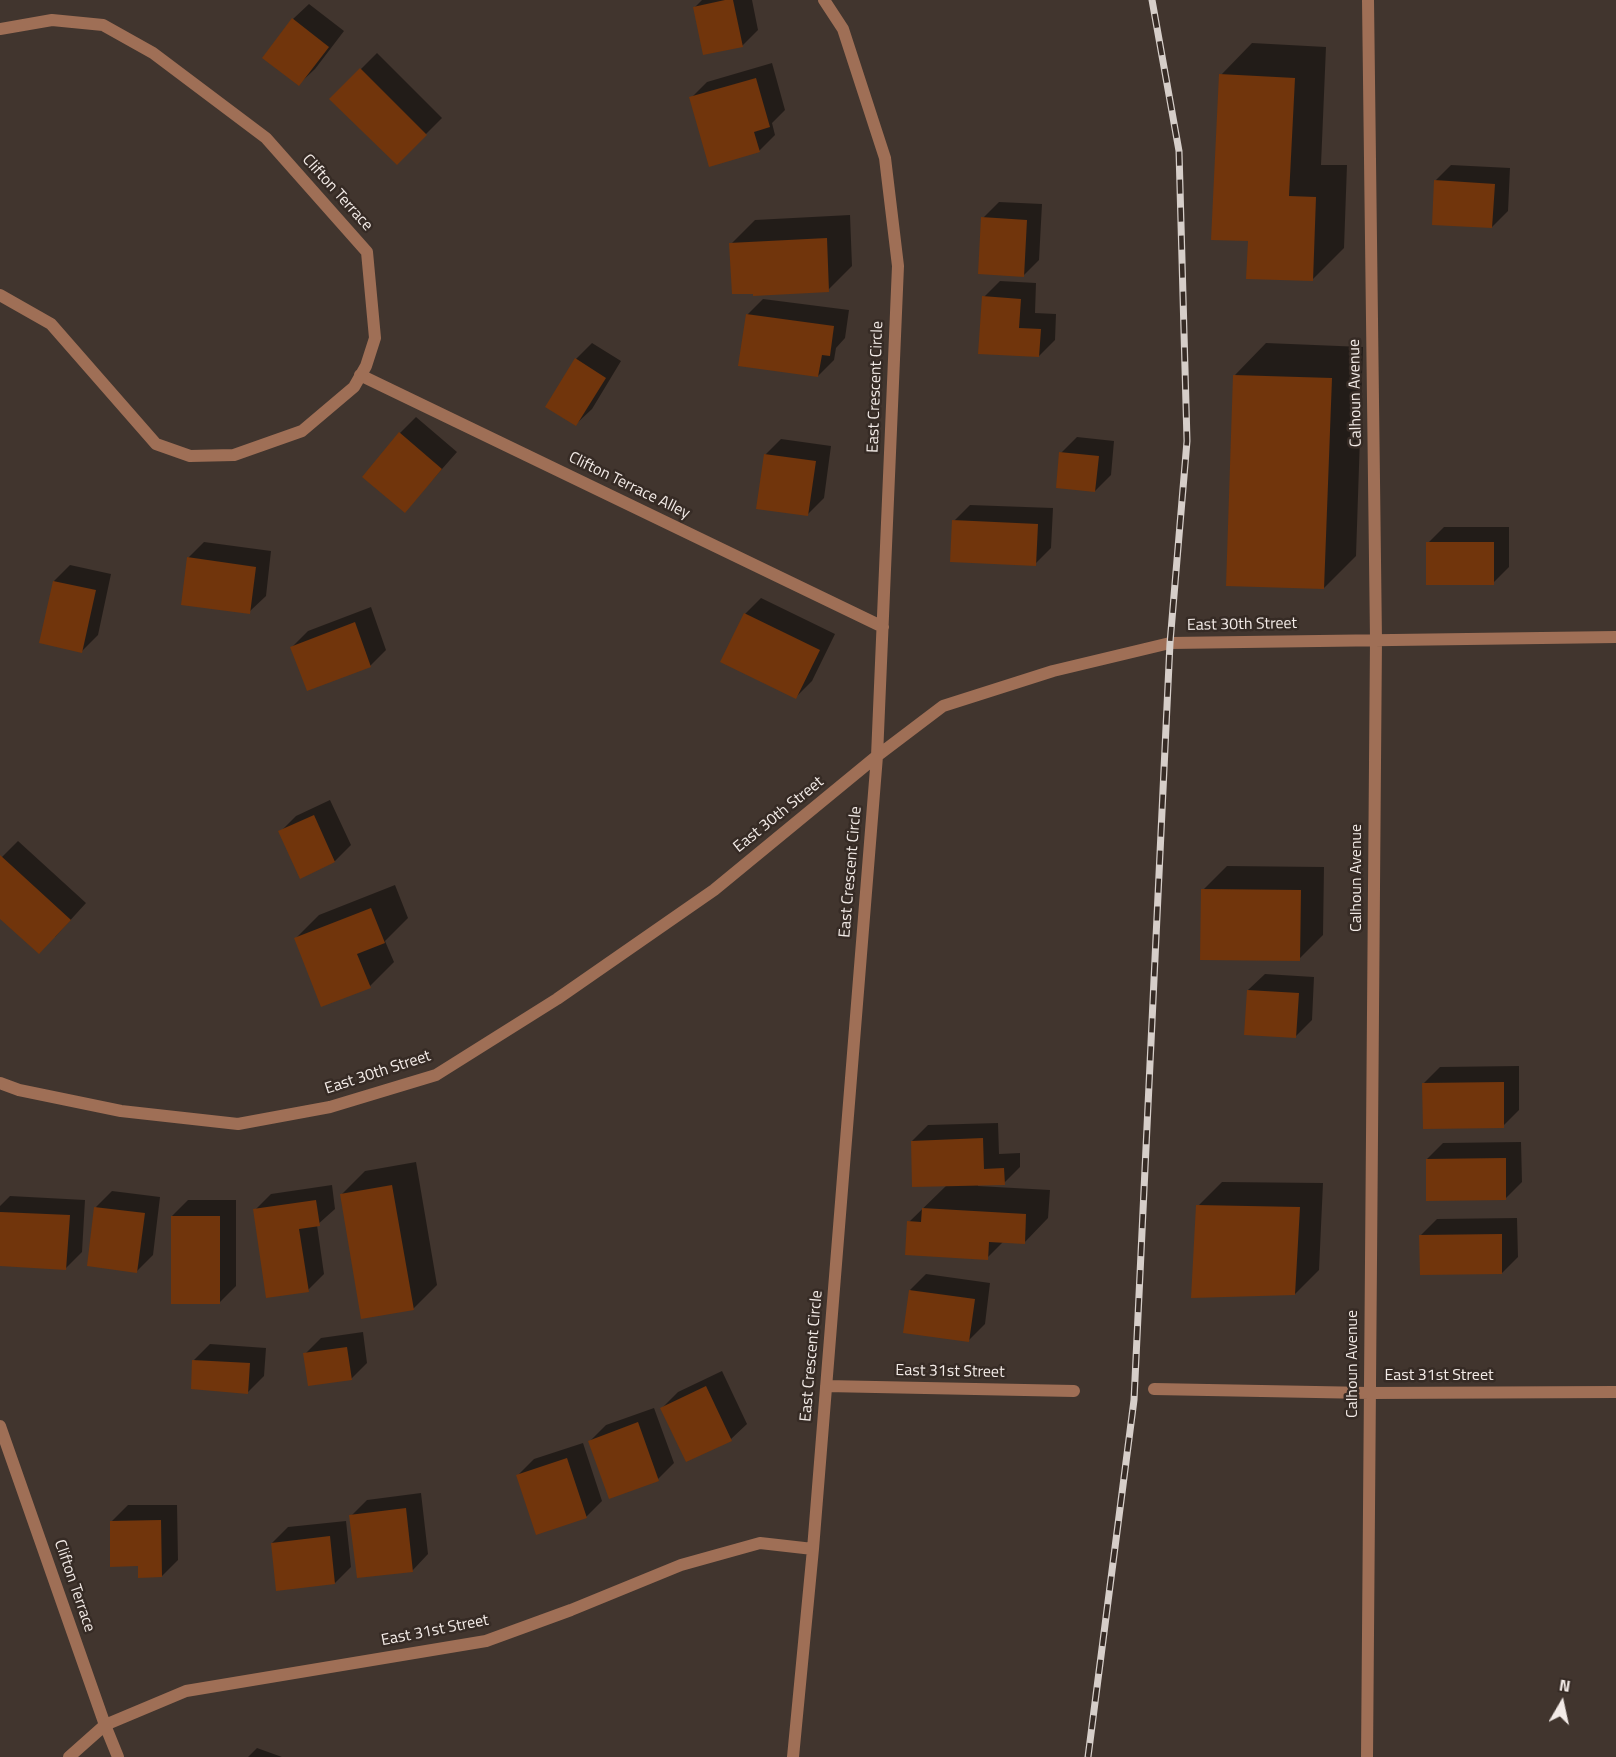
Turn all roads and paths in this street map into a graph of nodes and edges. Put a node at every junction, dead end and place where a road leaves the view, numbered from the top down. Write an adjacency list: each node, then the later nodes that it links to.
1 (824, 0): 6 (street, East Crescent Circle)
2 (1368, 0): 8 (street, Calhoun Avenue)
3 (0, 29): 5 (street, Clifton Terrace)
4 (0, 295): 5 (street, Clifton Terrace)
5 (360, 375): 6 (street, Clifton Terrace Alley)
6 (883, 627): 9 (street, East Crescent Circle)
7 (1616, 637): 8 (street, East 30th Street)
8 (1376, 639): 9 (street, East 30th Street); 15 (street, Calhoun Avenue)
9 (877, 756): 10 (street, East 30th Street); 11 (street, East Crescent Circle)
10 (0, 1083)
11 (826, 1386): 13 (street, East 31st Street); 17 (street, East Crescent Circle)
12 (1154, 1389): 15 (street, East 31st Street)
13 (1074, 1391)
14 (1616, 1392): 15 (street, East 31st Street)
15 (1369, 1393): 22 (street, Calhoun Avenue)
16 (0, 1426): 18 (street, Clifton Terrace)
17 (813, 1549): 18 (street, East 31st Street); 21 (street, East Crescent Circle)
18 (105, 1725): 19 (street, East 31st Street); 20 (street, Clifton Terrace)
19 (69, 1757)
20 (118, 1757)
21 (793, 1757)
22 (1367, 1757)

